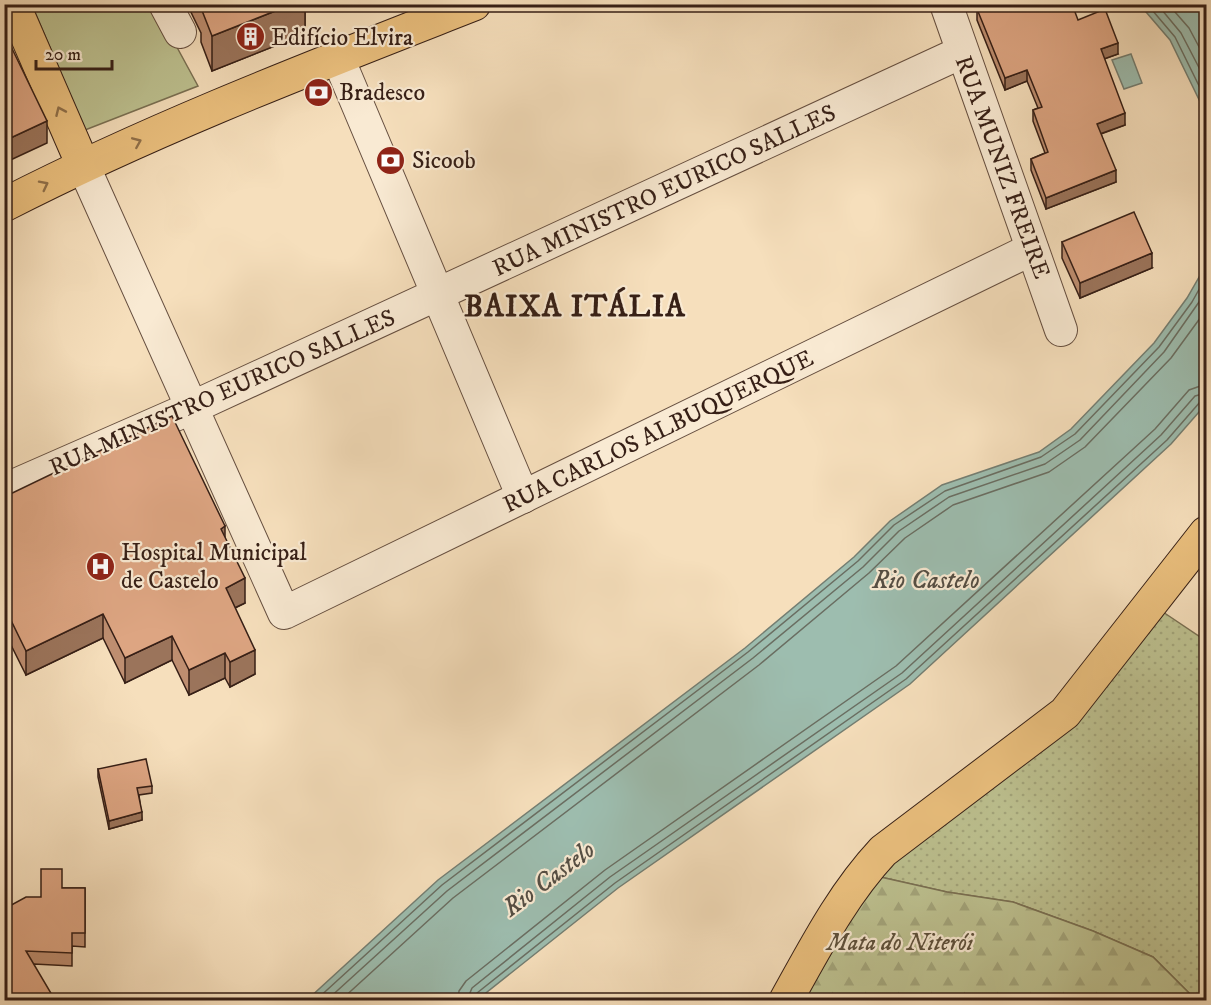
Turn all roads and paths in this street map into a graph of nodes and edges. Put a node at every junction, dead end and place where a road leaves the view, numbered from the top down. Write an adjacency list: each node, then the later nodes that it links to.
1 (13, 4): 8 (main road, one-way to 1)
2 (165, 4): 5 (street)
3 (474, 4): 7 (main road)
4 (945, 4): 6 (street, RUA MUNIZ FREIRE)
5 (180, 32)
6 (962, 52): 10 (street, RUA MUNIZ FREIRE); 11 (street, RUA MINISTRO EURICO SALLES)
7 (338, 58): 8 (main road, one-way to 7); 11 (street)
8 (83, 165): 9 (main road, one-way to 8); 13 (street)
9 (4, 206)
10 (1032, 249): 12 (street, RUA MUNIZ FREIRE); 15 (street, RUA CARLOS ALBUQUERQUE)
11 (436, 295): 13 (street, RUA MINISTRO EURICO SALLES); 15 (street)
12 (1061, 330)
13 (190, 408): 14 (street, RUA MINISTRO EURICO SALLES); 15 (street, RUA CARLOS ALBUQUERQUE)
14 (4, 490)
15 (523, 497)
16 (1206, 533): 17 (main road)
17 (786, 1000)

